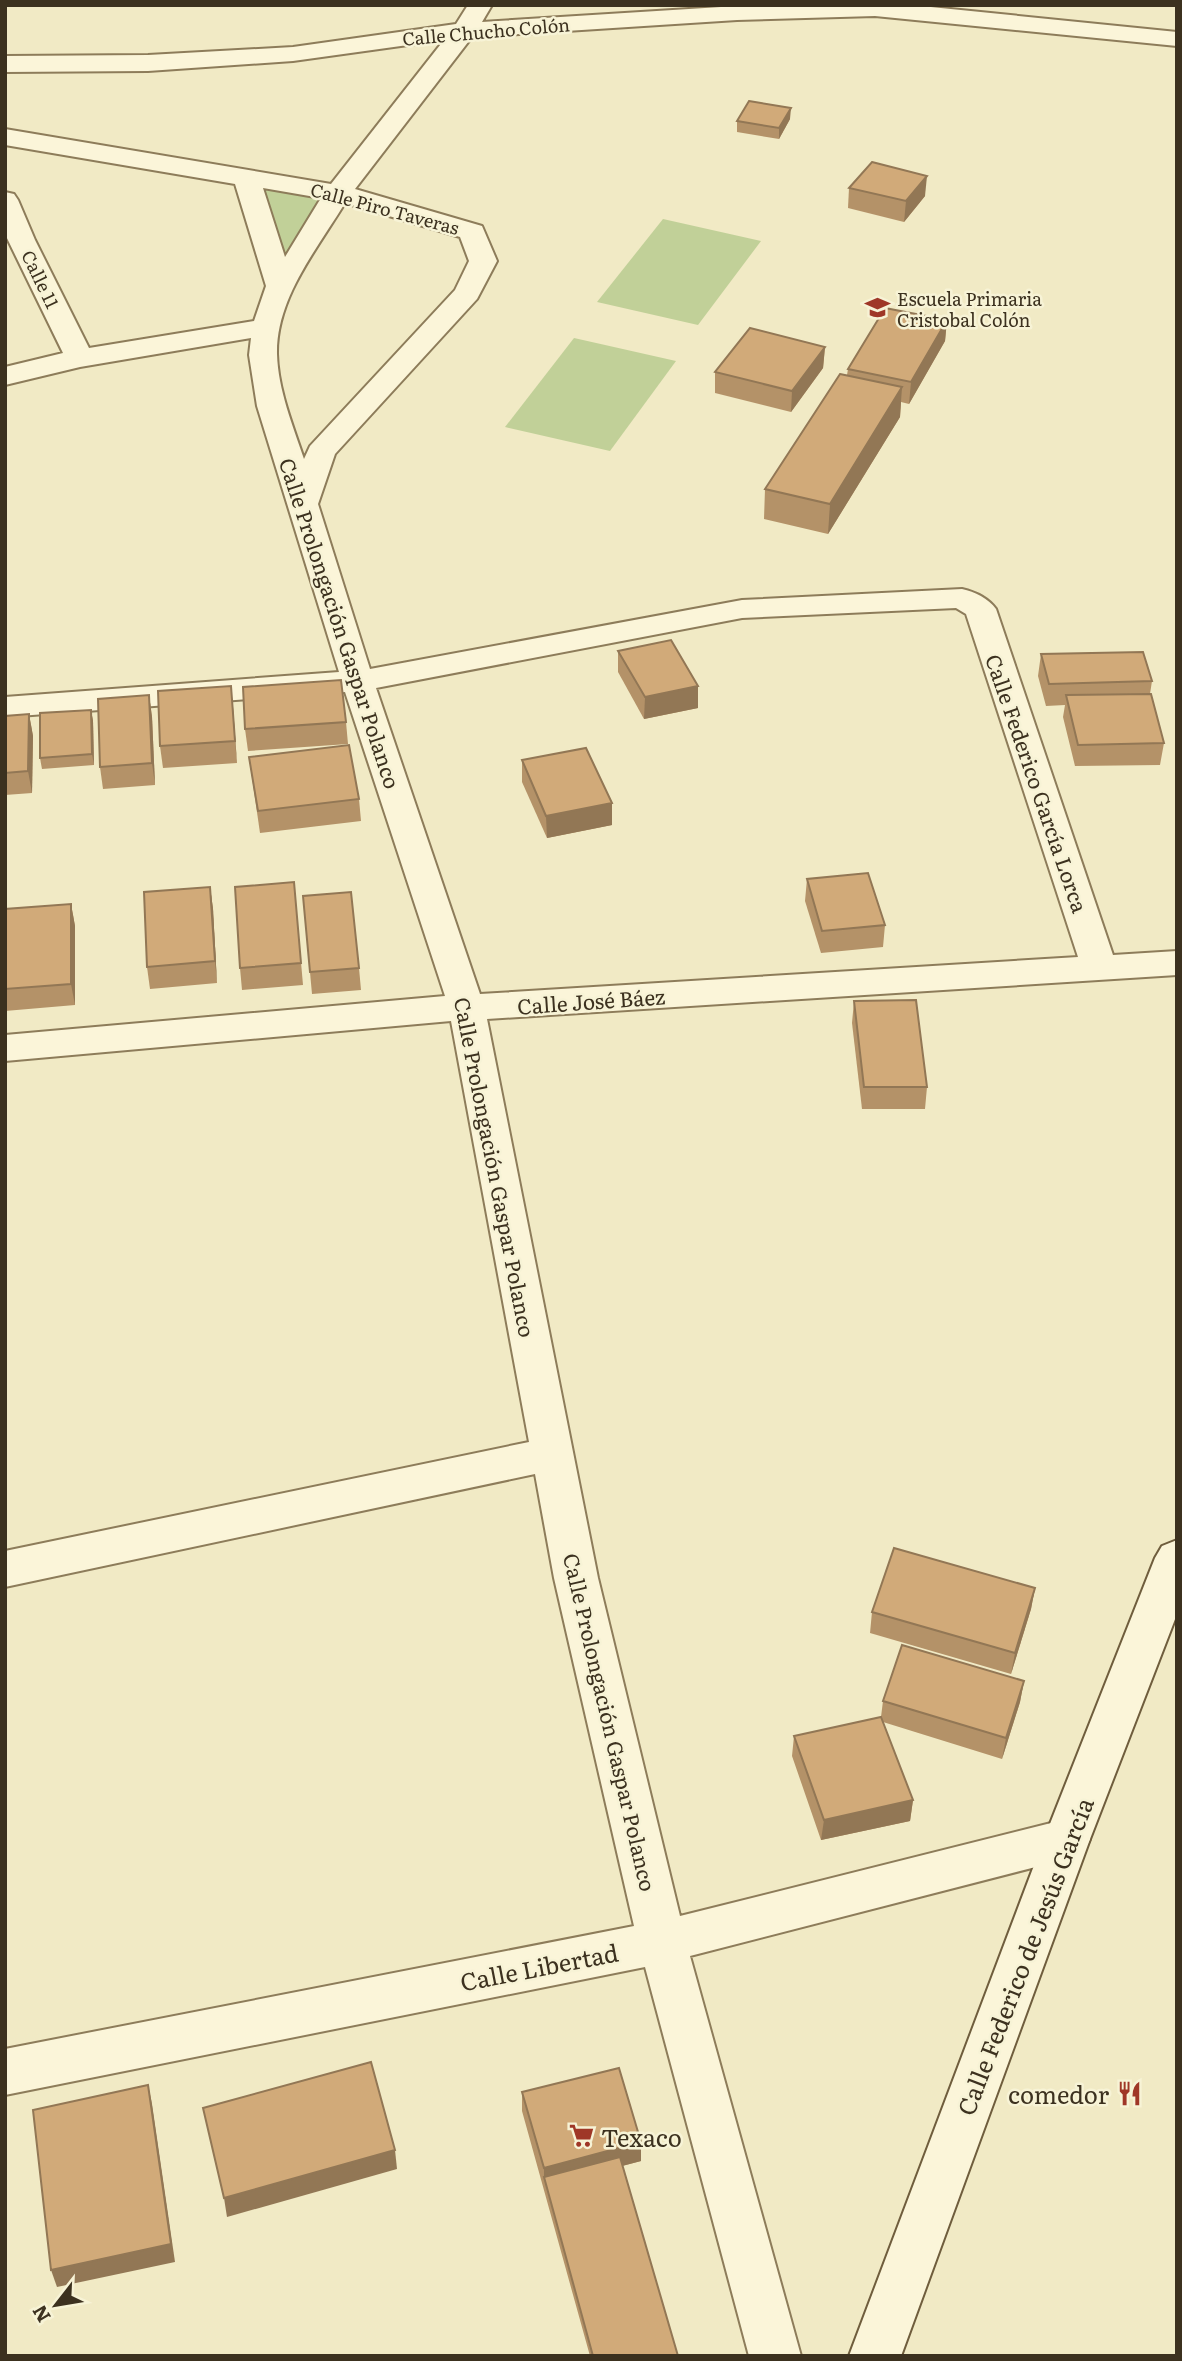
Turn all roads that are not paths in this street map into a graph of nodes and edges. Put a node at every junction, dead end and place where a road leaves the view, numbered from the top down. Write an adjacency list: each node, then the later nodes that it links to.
1 (472, 17): 2 (street, Calle Chucho Colón); 3 (street, Calle Chucho Colón); 6 (street, Calle Prolongación Gaspar Polanco)
2 (1177, 39)
3 (5, 64)
4 (5, 137): 5 (street, Calle Piro Taveras)
5 (246, 176): 6 (street, Calle Piro Taveras); 9 (street)
6 (338, 193): 9 (street, Calle Prolongación Gaspar Polanco); 13 (street, Calle Piro Taveras)
7 (5, 200): 8 (street, Calle 11)
8 (13, 242): 11 (street, Calle 11)
9 (280, 286): 10 (street, Calle Prolongación Gaspar Polanco)
10 (266, 327): 11 (street); 13 (street, Calle Prolongación Gaspar Polanco)
11 (79, 358): 12 (street)
12 (5, 376)
13 (303, 504): 14 (street, Calle Prolongación Gaspar Polanco)
14 (358, 681): 15 (street); 17 (street, Calle Federico García Lorca); 18 (street, Calle Prolongación Gaspar Polanco)
15 (5, 707)
16 (1177, 963): 17 (street, Calle José Báez)
17 (1100, 968): 18 (street, Calle José Báez)
18 (467, 1008): 19 (street, Calle José Báez); 20 (street, Calle Prolongación Gaspar Polanco)
19 (5, 1048)
20 (553, 1454): 22 (street); 25 (street, Calle Prolongación Gaspar Polanco)
21 (1177, 1558): 23 (street, Calle Federico de Jesús García)
22 (5, 1569)
23 (1163, 1625): 24 (street, Calle Federico de Jesús García)
24 (1067, 1839): 25 (street, Calle Libertad); 28 (street, Calle Federico de Jesús García)
25 (662, 1942): 26 (street, Calle Libertad); 27 (street, Calle Prolongación Gaspar Polanco)
26 (5, 2072)
27 (775, 2356)
28 (875, 2356)

